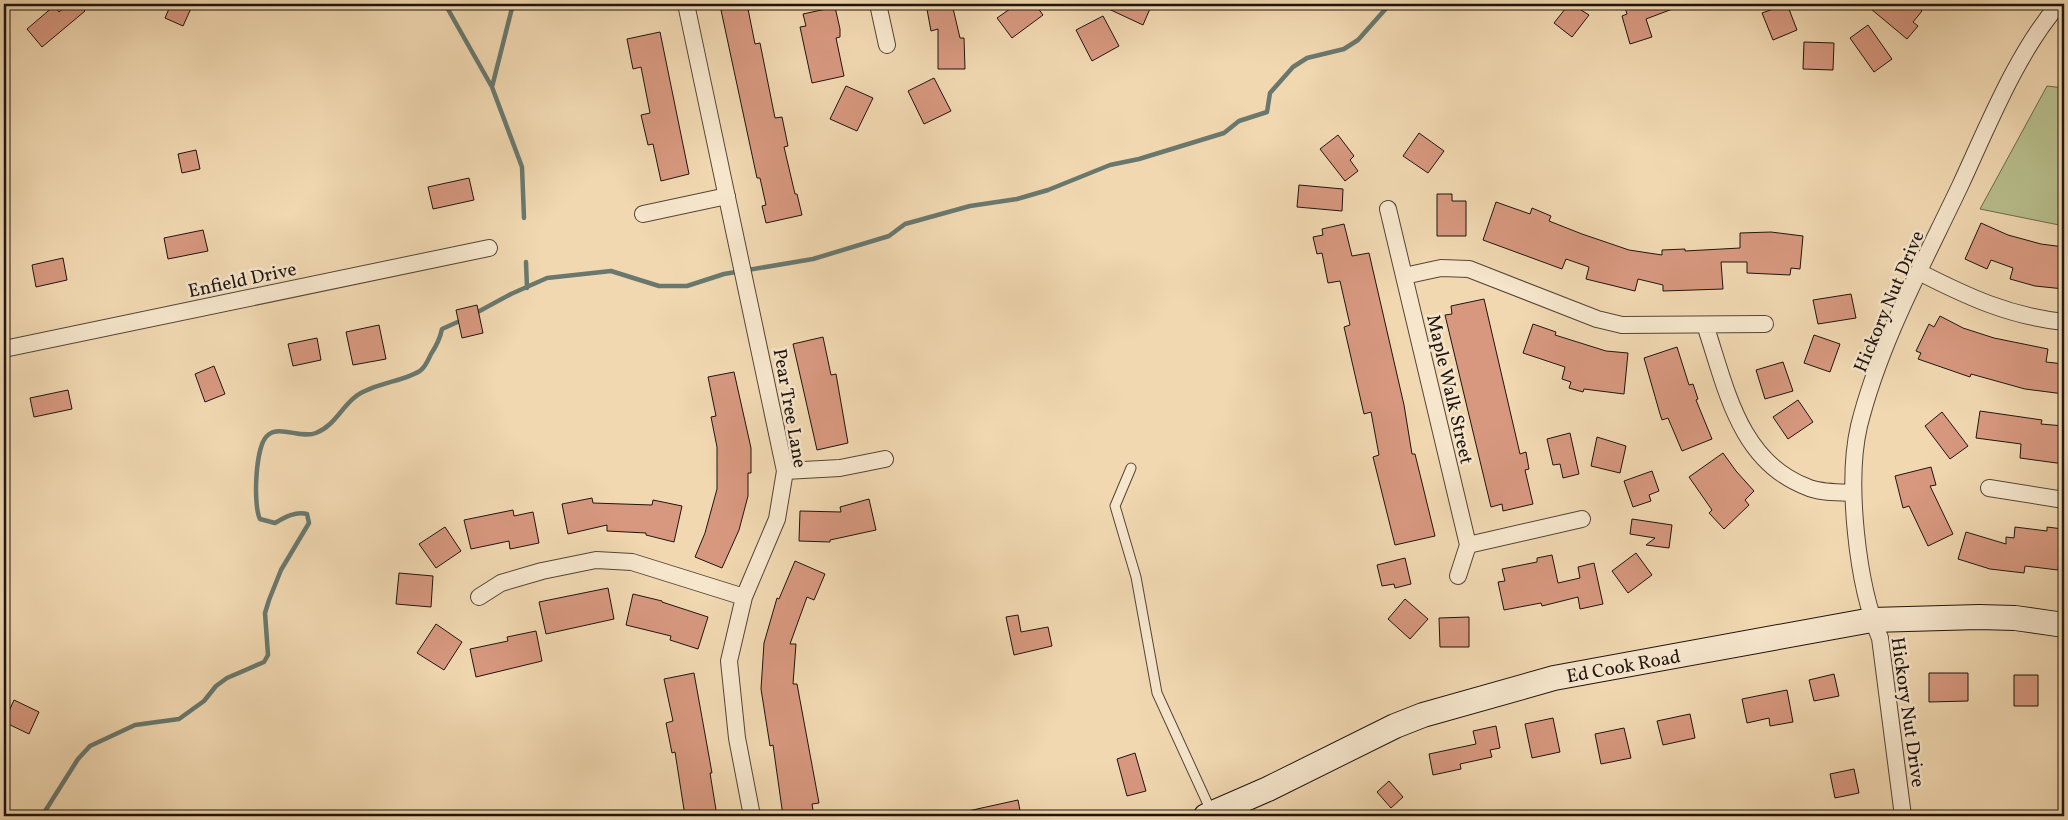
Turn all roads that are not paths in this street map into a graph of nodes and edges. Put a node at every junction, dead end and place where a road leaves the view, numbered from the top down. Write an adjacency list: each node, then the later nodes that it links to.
1 (686, 4): 5 (street, Pear Tree Lane)
2 (878, 4): 4 (street)
3 (2059, 4): 9 (street, Hickory Nut Drive)
4 (888, 45)
5 (727, 196): 7 (street); 17 (street, Pear Tree Lane)
6 (1388, 209): 10 (street, Maple Walk Street)
7 (643, 214)
8 (489, 248): 14 (street, Enfield Drive)
9 (1919, 272): 11 (street); 19 (street, Hickory Nut Drive)
10 (1404, 276): 13 (street); 22 (street, Maple Walk Street)
11 (2064, 322)
12 (1765, 324): 13 (street)
13 (1705, 325): 19 (street)
14 (4, 349)
15 (885, 459): 17 (street)
16 (1131, 468): 28 (lane)
17 (785, 471): 24 (street, Pear Tree Lane)
18 (1990, 488): 20 (street)
19 (1852, 493): 26 (street, Hickory Nut Drive)
20 (2064, 500)
21 (1582, 519): 22 (street)
22 (1468, 545): 23 (street)
23 (1458, 576)
24 (744, 597): 25 (street); 29 (street, Pear Tree Lane)
25 (479, 598)
26 (1872, 620): 27 (street, Ed Cook Road); 28 (street, Ed Cook Road); 30 (street, Hickory Nut Drive)
27 (2064, 625)
28 (1209, 815)
29 (752, 816)
30 (1903, 816)

